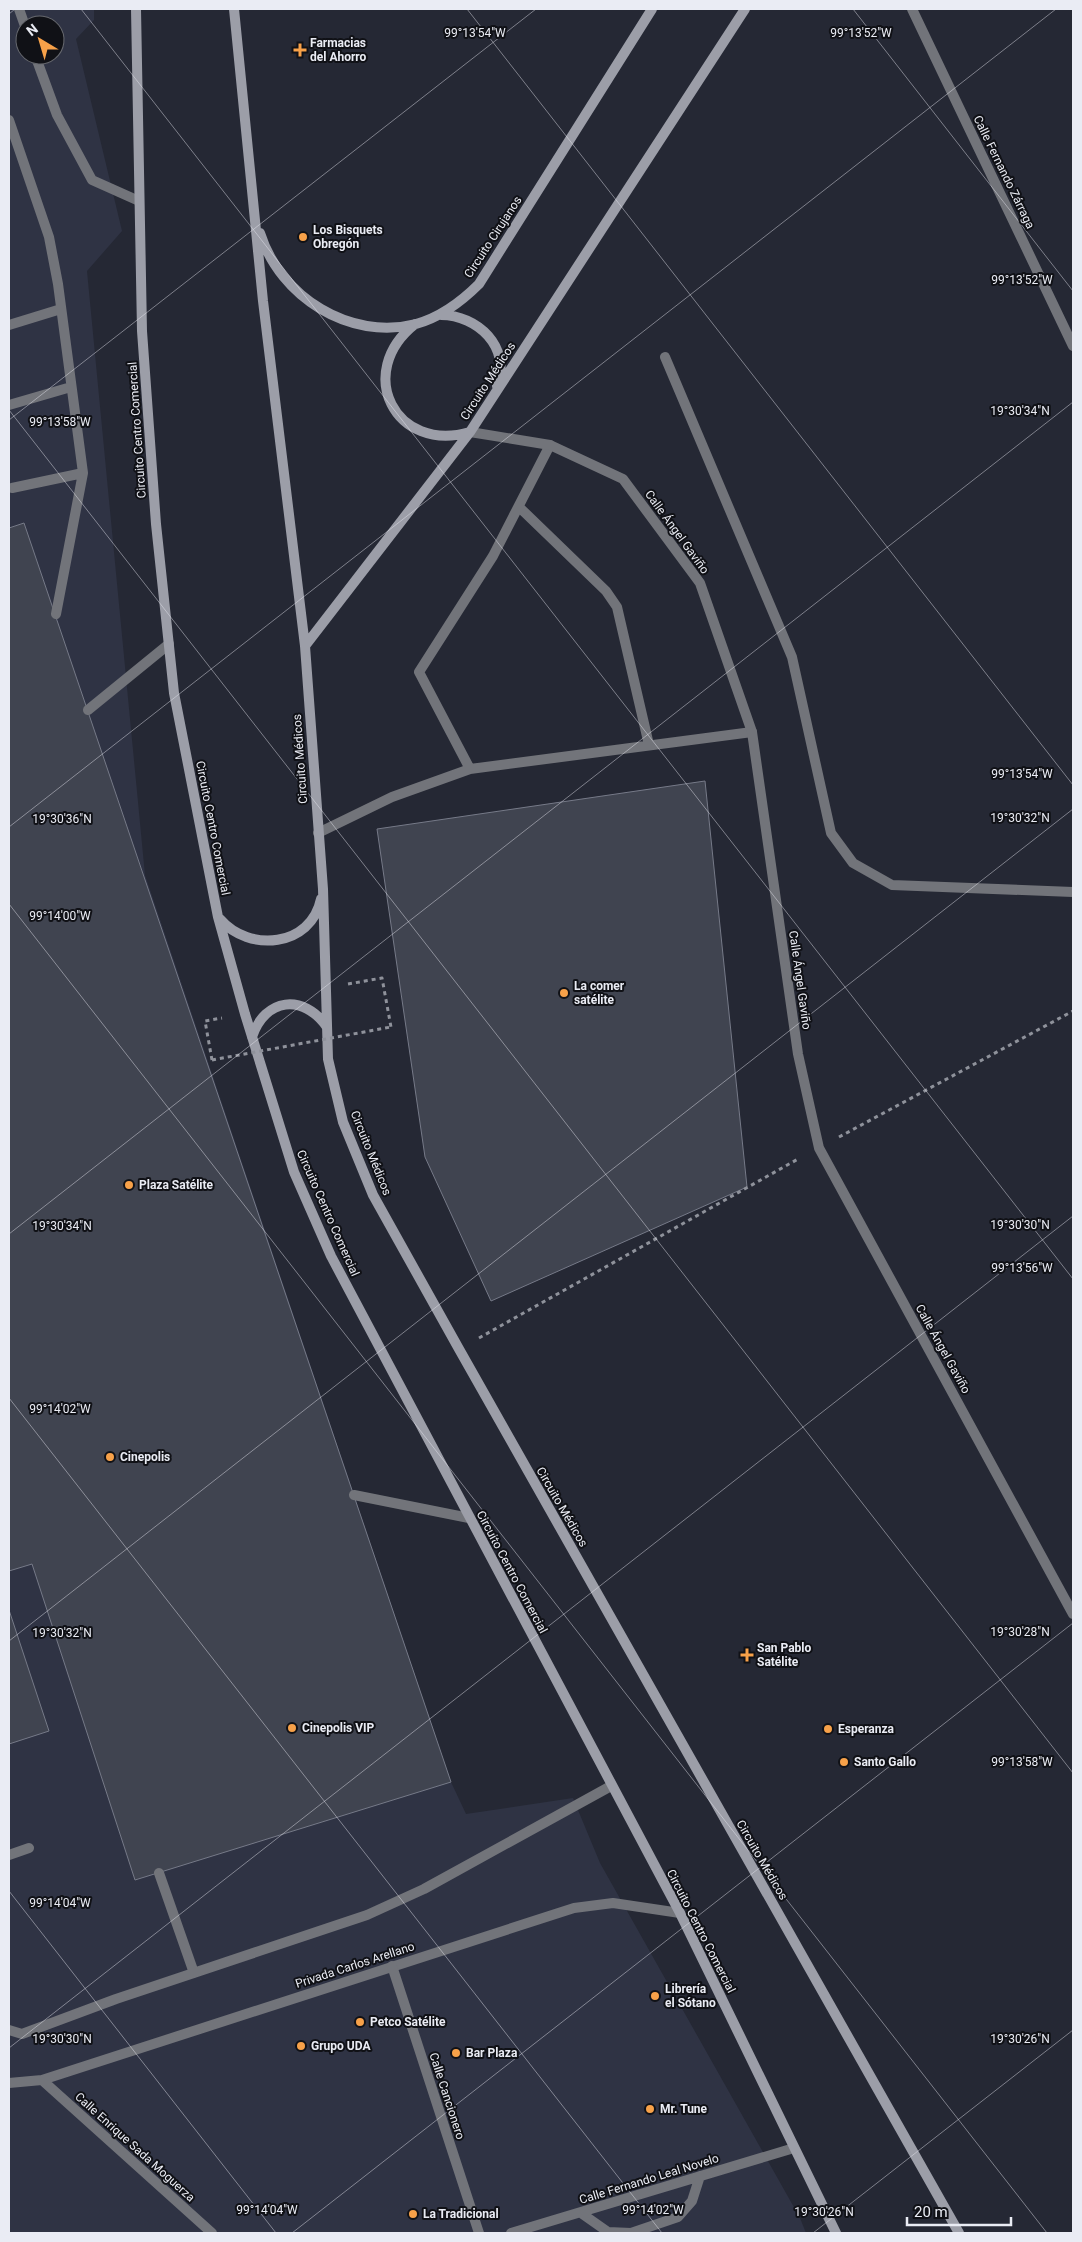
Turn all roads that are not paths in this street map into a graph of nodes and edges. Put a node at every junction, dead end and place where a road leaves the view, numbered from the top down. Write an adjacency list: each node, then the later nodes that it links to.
1 (136, 9): 9 (main road, Circuito Centro Comercial)
2 (234, 9): 10 (main road, Circuito Cirujanos)
3 (652, 9): 12 (main road, Circuito Cirujanos)
4 (745, 9): 18 (main road, Circuito Médicos)
5 (912, 9): 15 (street, Calle Fernando Zárraga)
6 (39, 65): 9 (street)
7 (9, 120): 8 (street)
8 (12, 144): 11 (street)
9 (140, 201): 26 (main road, Circuito Centro Comercial)
10 (255, 217): 13 (main road, Circuito Cirujanos); 27 (main road, Circuito Cirujanos)
11 (61, 309): 14 (street); 17 (street)
12 (440, 315): 13 (main road, Circuito Cirujanos); 18 (main road)
13 (416, 324): 20 (main road)
14 (9, 325)
15 (1073, 346)
16 (664, 357): 34 (street)
17 (71, 387): 19 (street); 22 (street)
18 (491, 401): 20 (main road, Circuito Médicos)
19 (9, 405)
20 (470, 432): 21 (street, Calle Ángel Gaviño); 27 (main road, Circuito Médicos)
21 (550, 445): 24 (street); 29 (street, Calle Ángel Gaviño)
22 (83, 473): 23 (street); 25 (street)
23 (12, 488)
24 (519, 507): 30 (street); 31 (street)
25 (56, 614)
26 (169, 644): 28 (street); 35 (main road, Circuito Centro Comercial)
27 (305, 646): 32 (main road, Circuito Médicos)
28 (88, 710)
29 (752, 732): 30 (street); 40 (street, Calle Ángel Gaviño)
30 (649, 745): 31 (street)
31 (470, 769): 32 (street)
32 (318, 832): 33 (main road, Circuito Médicos)
33 (323, 889): 35 (main road); 36 (main road, Circuito Médicos)
34 (1073, 892)
35 (218, 917): 37 (main road, Circuito Centro Comercial)
36 (327, 1027): 37 (main road); 58 (main road, Circuito Médicos)
37 (252, 1037): 39 (main road, Circuito Centro Comercial)
38 (354, 1495): 39 (street)
39 (470, 1518): 41 (main road, Circuito Centro Comercial)
40 (1073, 1614)
41 (611, 1786): 45 (main road, Circuito Centro Comercial); 47 (street)
42 (29, 1848): 43 (street)
43 (9, 1855)
44 (159, 1873): 47 (street)
45 (680, 1913): 46 (street, Privada Carlos Arellano); 51 (main road, Circuito Centro Comercial)
46 (392, 1966): 49 (street, Privada Carlos Arellano); 55 (street, Calle Cancionero)
47 (194, 1973): 48 (street)
48 (9, 2030)
49 (42, 2080): 50 (street, Privada Carlos Arellano); 54 (street, Calle Enrique Sada Moguerza)
50 (9, 2083)
51 (794, 2148): 52 (street, Calle Fernando Leal Novelo); 57 (main road, Circuito Centro Comercial)
52 (700, 2176): 53 (street, Calle Fernando Leal Novelo); 53 (street)
53 (581, 2212): 56 (street, Calle Fernando Leal Novelo)
54 (212, 2233)
55 (479, 2233)
56 (510, 2233)
57 (836, 2233)
58 (959, 2233)

